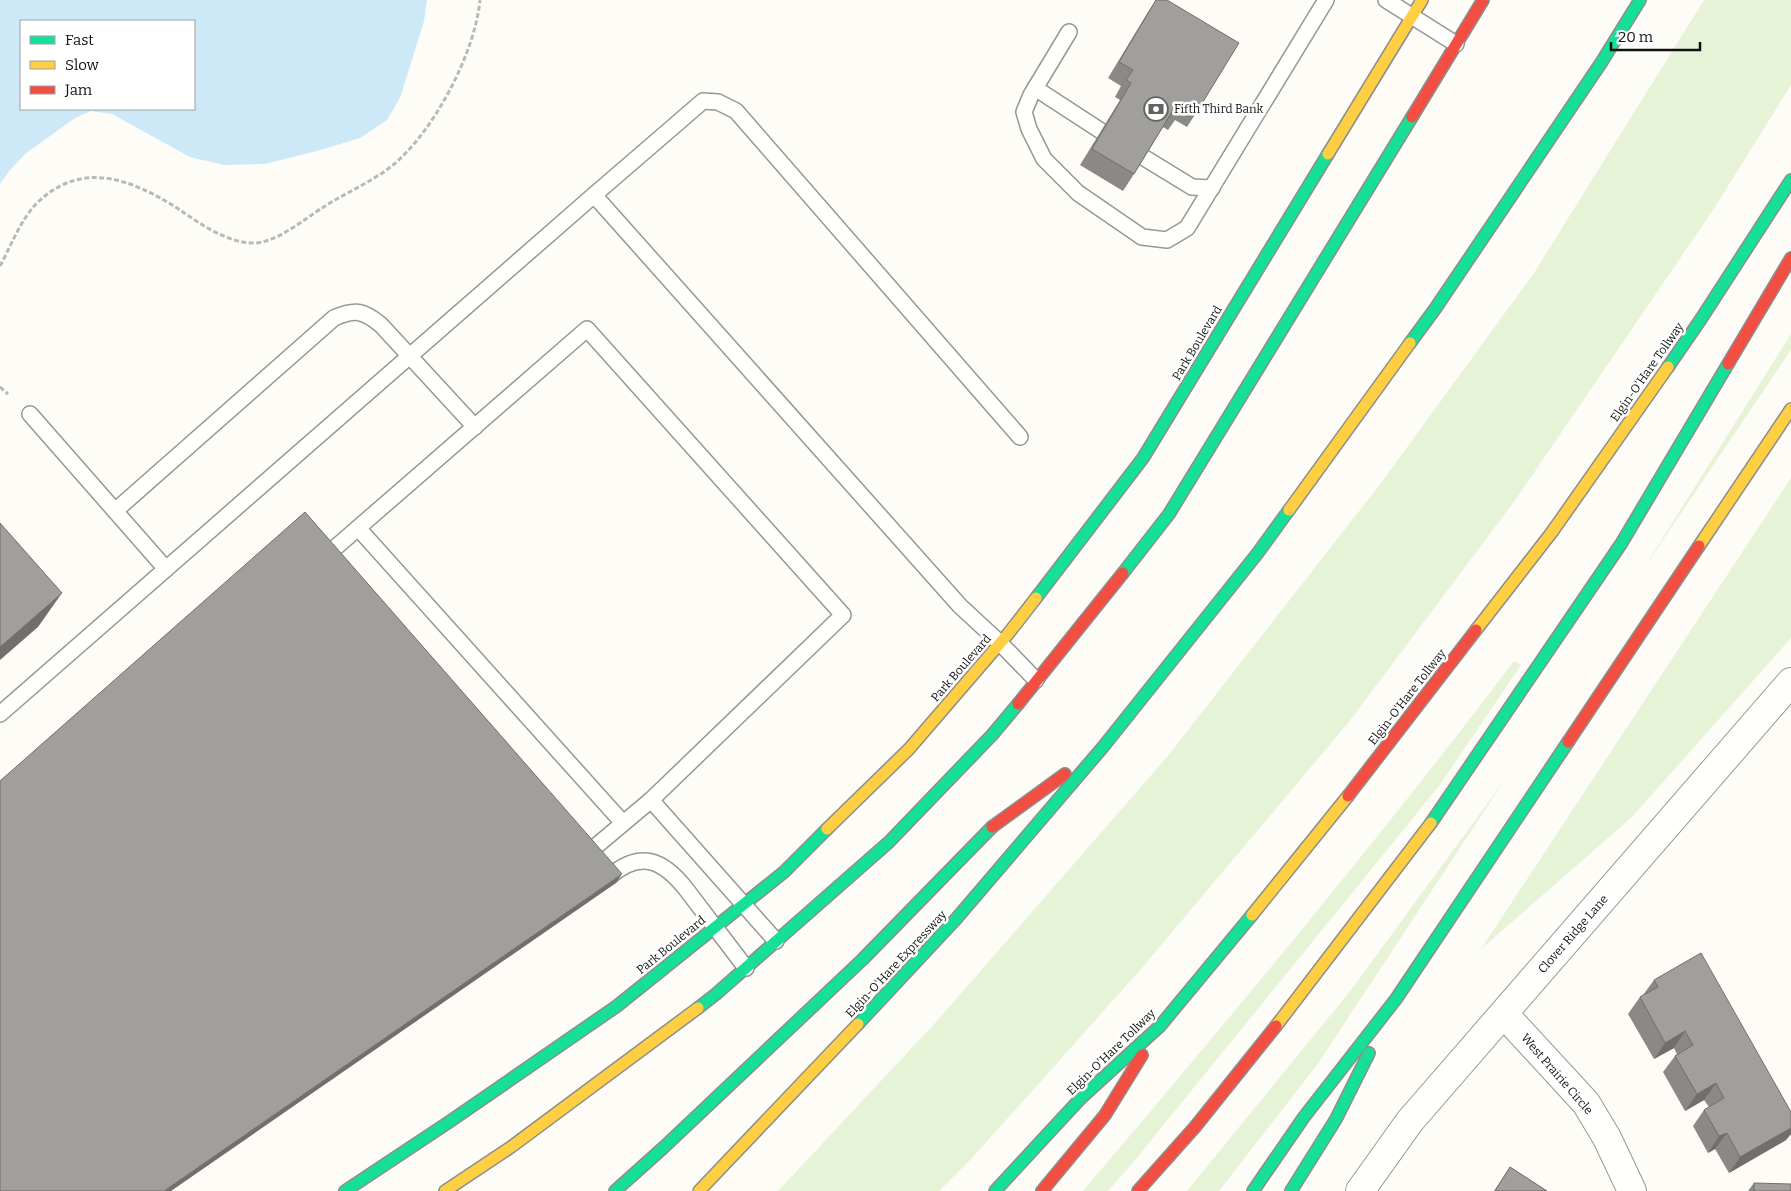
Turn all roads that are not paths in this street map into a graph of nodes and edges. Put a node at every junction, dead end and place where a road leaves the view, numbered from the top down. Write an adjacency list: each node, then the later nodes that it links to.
1 (1326, 0): 13 (lane)
2 (1386, 0): 6 (lane)
3 (1422, 0): 6 (main road, Park Boulevard)
4 (1483, 0): 8 (main road)
5 (1640, 0): 29 (main road)
6 (1412, 16): 8 (lane); 25 (main road, Park Boulevard)
7 (1069, 32): 9 (lane)
8 (1456, 44): 26 (main road)
9 (1035, 88): 10 (lane); 13 (lane)
10 (1101, 131)
11 (1143, 157): 13 (lane)
12 (1791, 180): 40 (main road, Elgin-O'Hare Tollway)
13 (1212, 188)
14 (594, 195): 16 (lane); 20 (lane); 25 (lane)
15 (1791, 258): 47 (main road)
16 (410, 356): 19 (lane); 21 (lane); 24 (lane)
17 (1791, 410): 38 (main road)
18 (30, 414): 21 (lane)
19 (475, 427): 22 (lane); 30 (lane)
20 (1020, 437)
21 (116, 511): 24 (lane)
22 (358, 528): 23 (lane); 31 (lane)
23 (328, 554)
24 (166, 568): 28 (lane)
25 (1000, 643): 26 (lane); 34 (main road, Park Boulevard)
26 (1036, 680): 36 (main road)
27 (1791, 682): 39 (street, Clover Ridge Lane)
28 (0, 714)
29 (1103, 747): 43 (main road); 44 (main road, Elgin-O'Hare Expressway)
30 (651, 800): 31 (lane); 34 (lane)
31 (623, 824): 32 (lane)
32 (589, 852)
33 (610, 876): 35 (lane)
34 (743, 905): 35 (main road, Park Boulevard); 36 (lane)
35 (716, 927): 37 (lane); 41 (main road, Park Boulevard)
36 (776, 941): 37 (main road)
37 (746, 968): 42 (main road)
38 (1396, 999): 48 (main road); 49 (main road)
39 (1504, 1014): 50 (street, Clover Ridge Lane); 51 (street, West Prairie Circle)
40 (1160, 1026): 45 (main road, Elgin-O'Hare Tollway); 46 (main road)
41 (345, 1191)
42 (445, 1191)
43 (615, 1191)
44 (699, 1191)
45 (995, 1191)
46 (1042, 1191)
47 (1138, 1191)
48 (1253, 1191)
49 (1291, 1191)
50 (1360, 1191)
51 (1632, 1191)

